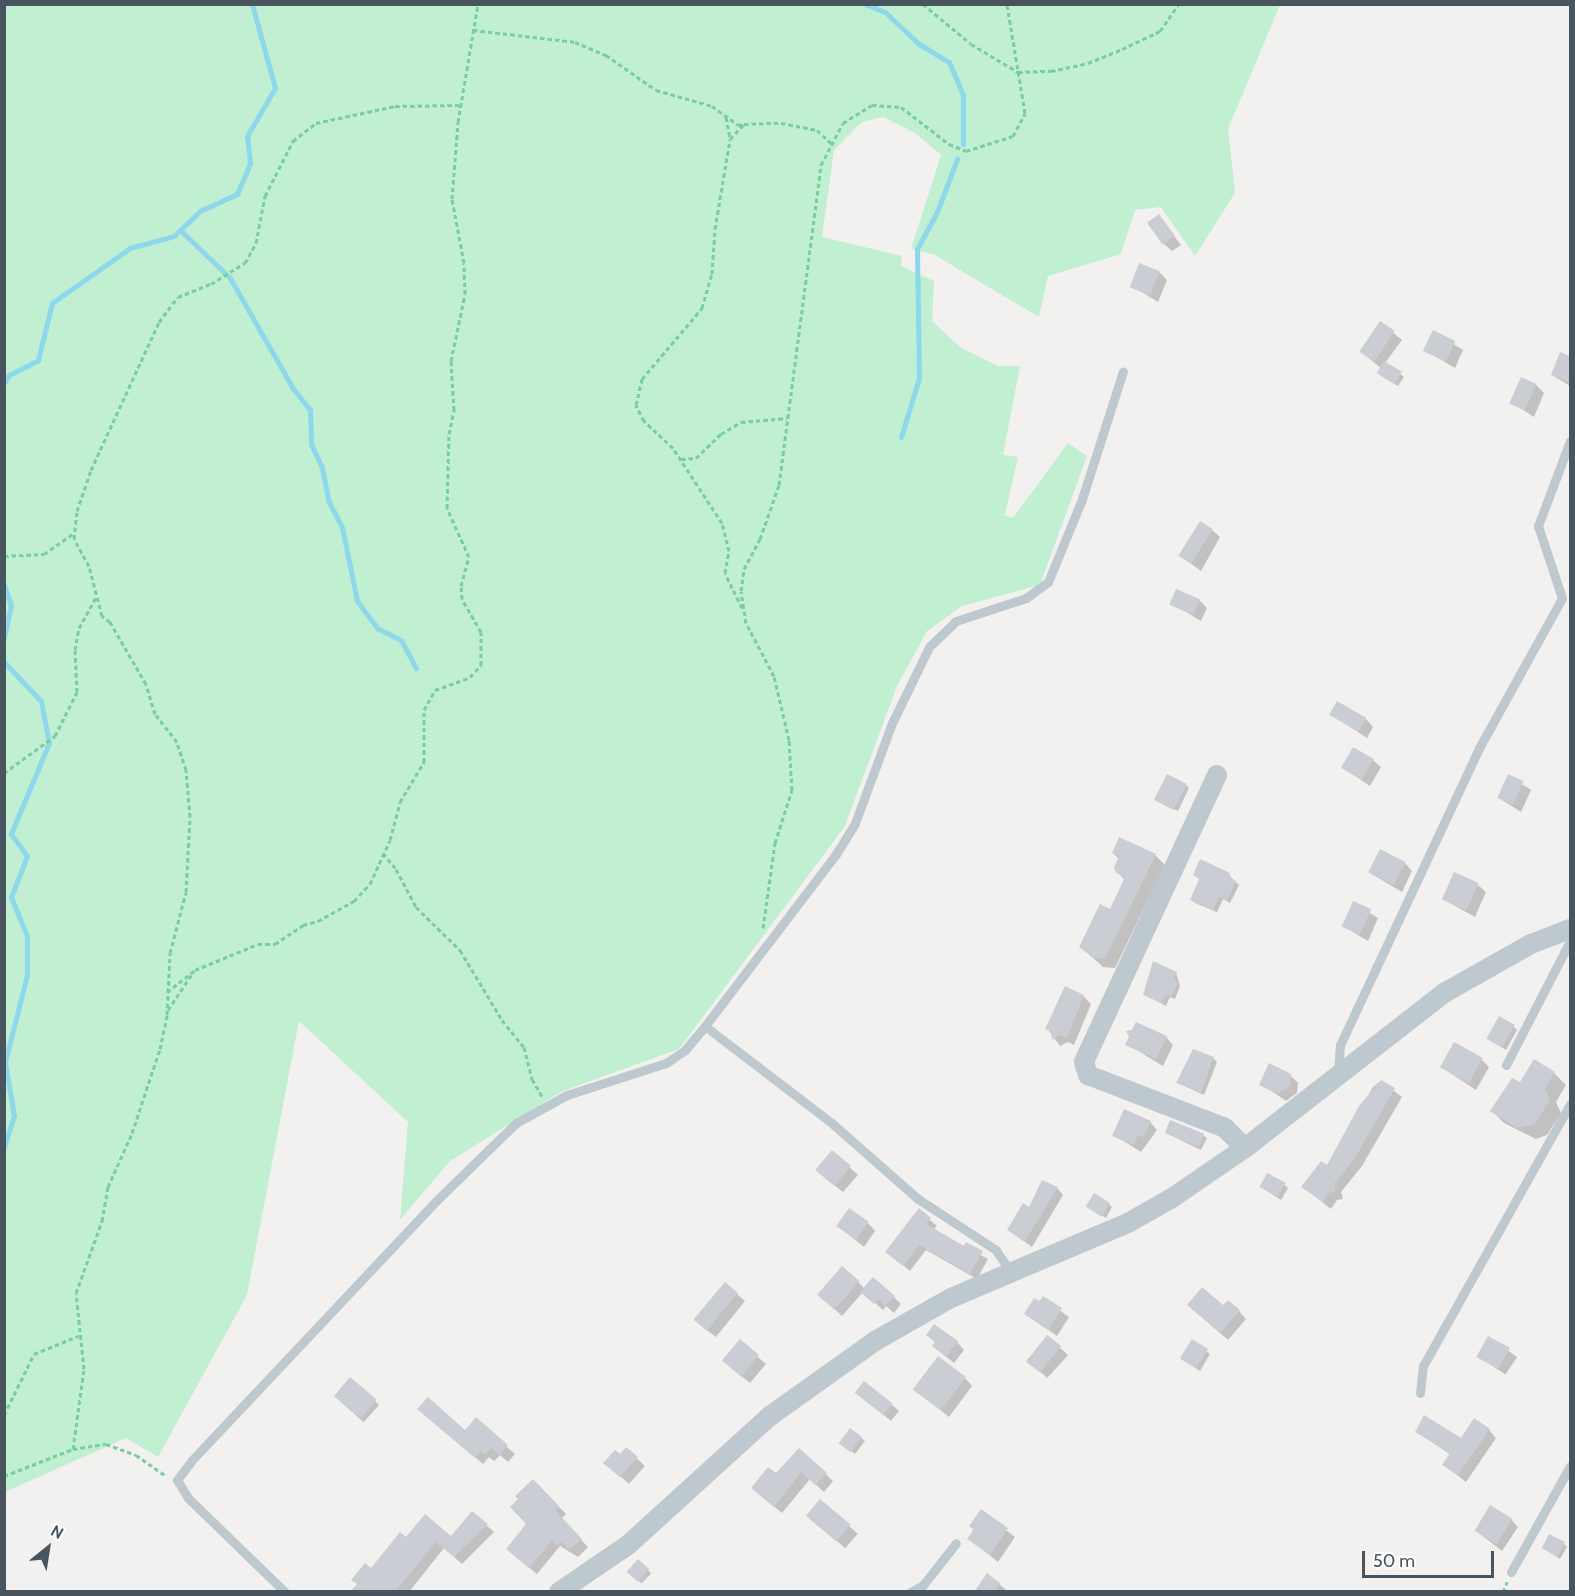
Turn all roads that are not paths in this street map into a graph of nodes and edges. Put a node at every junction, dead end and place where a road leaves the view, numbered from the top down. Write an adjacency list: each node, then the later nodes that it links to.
1 (1123, 370): 6 (lane)
2 (1570, 441): 8 (lane)
3 (1217, 775): 10 (street)
4 (1570, 929): 8 (street)
5 (1570, 941): 7 (lane)
6 (705, 1026): 11 (lane); 16 (lane)
7 (1506, 1065)
8 (1338, 1076): 10 (street)
9 (1570, 1104): 12 (lane)
10 (1245, 1148): 11 (street)
11 (1012, 1274): 17 (street)
12 (1420, 1393)
13 (1570, 1466): 15 (lane)
14 (956, 1543): 18 (lane)
15 (1511, 1572)
16 (285, 1592)
17 (559, 1592)
18 (911, 1592)

